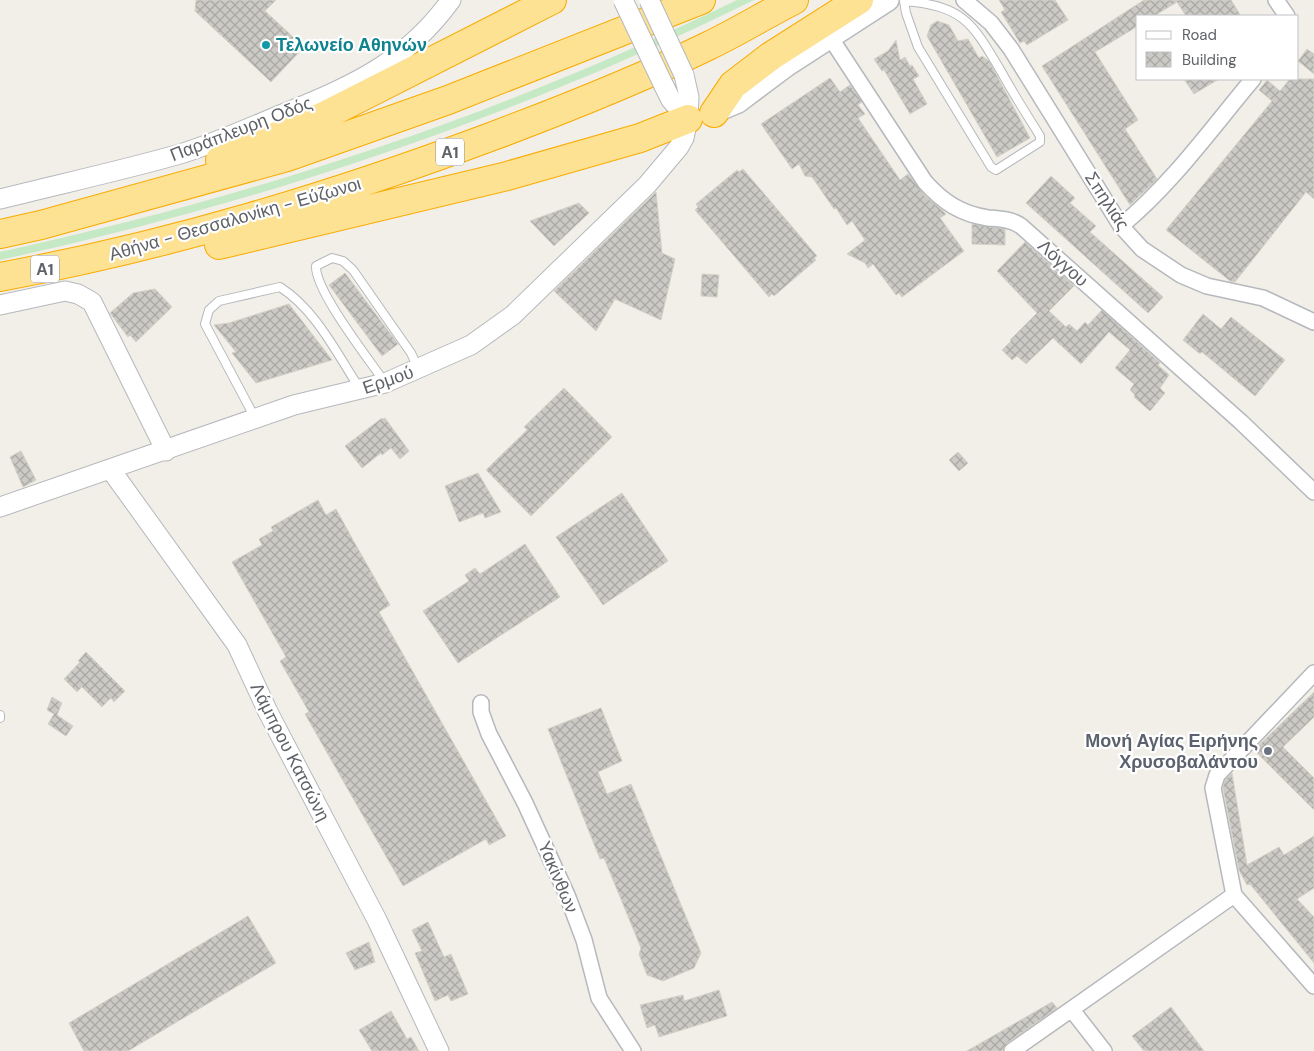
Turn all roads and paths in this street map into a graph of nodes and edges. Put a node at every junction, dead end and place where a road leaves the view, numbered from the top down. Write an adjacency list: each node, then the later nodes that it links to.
1 (451, 0): 16 (street, Παράπλευρη Οδός)
2 (552, 0): 17 (highway)
3 (623, 0): 15 (street, bridge)
4 (649, 0): 15 (street, Ερμού, bridge)
5 (701, 0): 17 (highway)
6 (794, 0): 20 (highway, Αθήνα - Θεσσαλονίκη - Εύζωνοι / Α1)
7 (860, 0): 14 (highway)
8 (899, 0): 8 (lane); 12 (main road)
9 (964, 0): 18 (street, Σπηλιάς)
10 (1276, 0): 11 (street)
11 (1286, 15)
12 (830, 37): 14 (main road); 30 (street, Λόγγου)
13 (1252, 80): 18 (street)
14 (714, 113): 15 (main road)
15 (688, 119): 20 (highway); 24 (street, Ερμού)
16 (0, 199)
17 (80, 214): 19 (highway)
18 (1121, 226): 23 (street, Σπηλιάς)
19 (0, 234)
20 (91, 260): 21 (highway, Αθήνα - Θεσσαλονίκη - Εύζωνοι / Α1)
21 (0, 277)
22 (0, 305): 28 (street)
23 (1314, 322)
24 (419, 369): 25 (street, Ερμού); 25 (lane)
25 (385, 383): 26 (street, Ερμού)
26 (361, 390): 27 (street, Ερμού); 27 (lane)
27 (255, 418): 28 (street, Ερμού)
28 (166, 452): 29 (street, Ερμού)
29 (112, 470): 31 (street, Ερμού); 37 (street, Λάμπρου Κατσώνη)
30 (1314, 492)
31 (0, 507)
32 (1314, 673): 34 (street)
33 (481, 703): 38 (street, Υακίνθων)
34 (1234, 895): 35 (street); 36 (street)
35 (1314, 986)
36 (1072, 1010): 39 (street); 40 (street)
37 (439, 1051)
38 (634, 1051)
39 (1012, 1051)
40 (1104, 1051)

